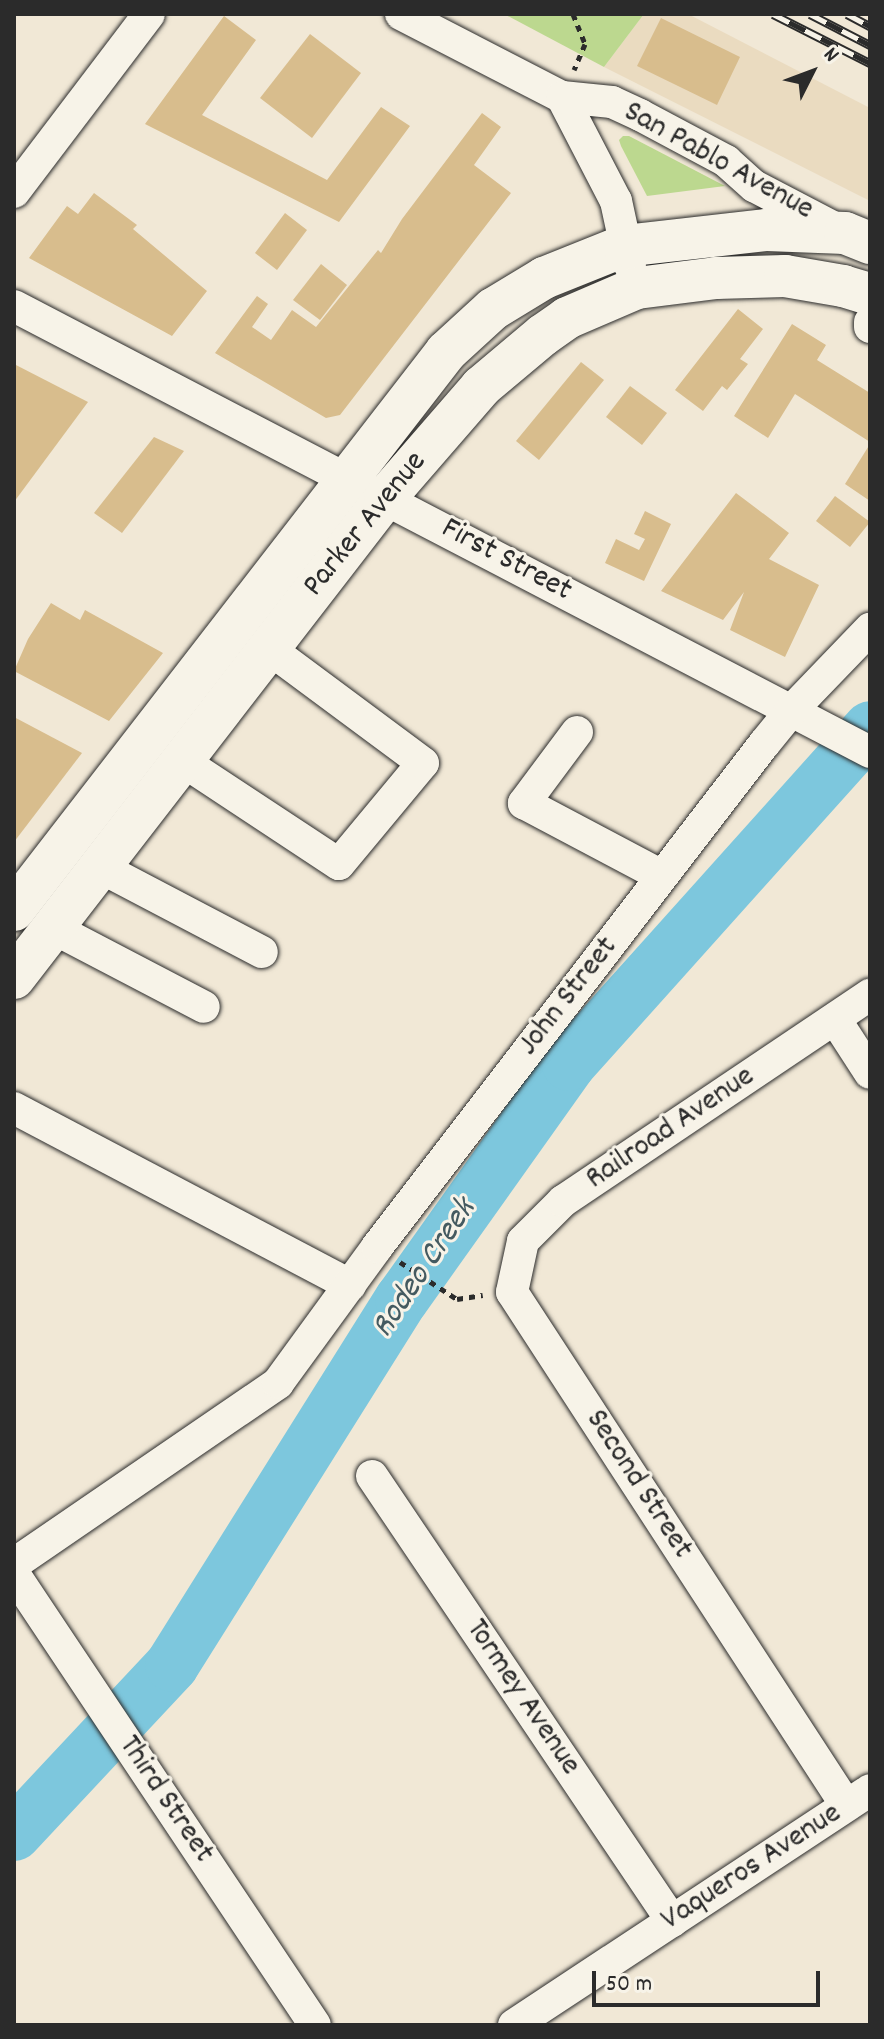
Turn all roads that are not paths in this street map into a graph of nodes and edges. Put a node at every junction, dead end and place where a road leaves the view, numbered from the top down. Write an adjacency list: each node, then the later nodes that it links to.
1 (149, 14): 4 (street)
2 (401, 14): 3 (street, San Pablo Avenue)
3 (562, 97): 5 (street, San Pablo Avenue); 6 (street, San Pablo Avenue)
4 (14, 192)
5 (857, 238): 6 (main road, Parker Avenue)
6 (624, 246): 7 (street, San Pablo Avenue); 10 (main road, Parker Avenue)
7 (637, 288): 8 (main road, Parker Avenue); 11 (main road, Parker Avenue)
8 (856, 290)
9 (14, 306): 10 (street, First Street)
10 (348, 478): 11 (street, First Street); 20 (main road, Parker Avenue)
11 (385, 498): 13 (main road, Parker Avenue); 14 (street, First Street)
12 (870, 629): 14 (street, John Street)
13 (267, 647): 17 (main road, Parker Avenue); 17 (street)
14 (791, 711): 16 (street, First Street); 19 (street, John Street)
15 (577, 732): 19 (street)
16 (869, 751)
17 (181, 760): 18 (main road, Parker Avenue)
18 (98, 866): 21 (main road, Parker Avenue); 22 (street)
19 (662, 876): 29 (street, John Street)
20 (14, 910)
21 (53, 928): 23 (main road, Parker Avenue); 25 (street)
22 (262, 952)
23 (14, 978)
24 (870, 995): 26 (street, Railroad Avenue)
25 (204, 1007)
26 (835, 1019): 27 (street); 30 (street, Railroad Avenue)
27 (870, 1073)
28 (14, 1108): 29 (street)
29 (350, 1285): 32 (street)
30 (512, 1292): 34 (street, Second Street)
31 (372, 1476): 35 (street, Tormey Avenue)
32 (14, 1564)
33 (14, 1574): 36 (street, Third Street)
34 (858, 1798): 35 (street, Vaqueros Avenue)
35 (672, 1921): 37 (street, Vaqueros Avenue)
36 (315, 2025)
37 (514, 2025)

